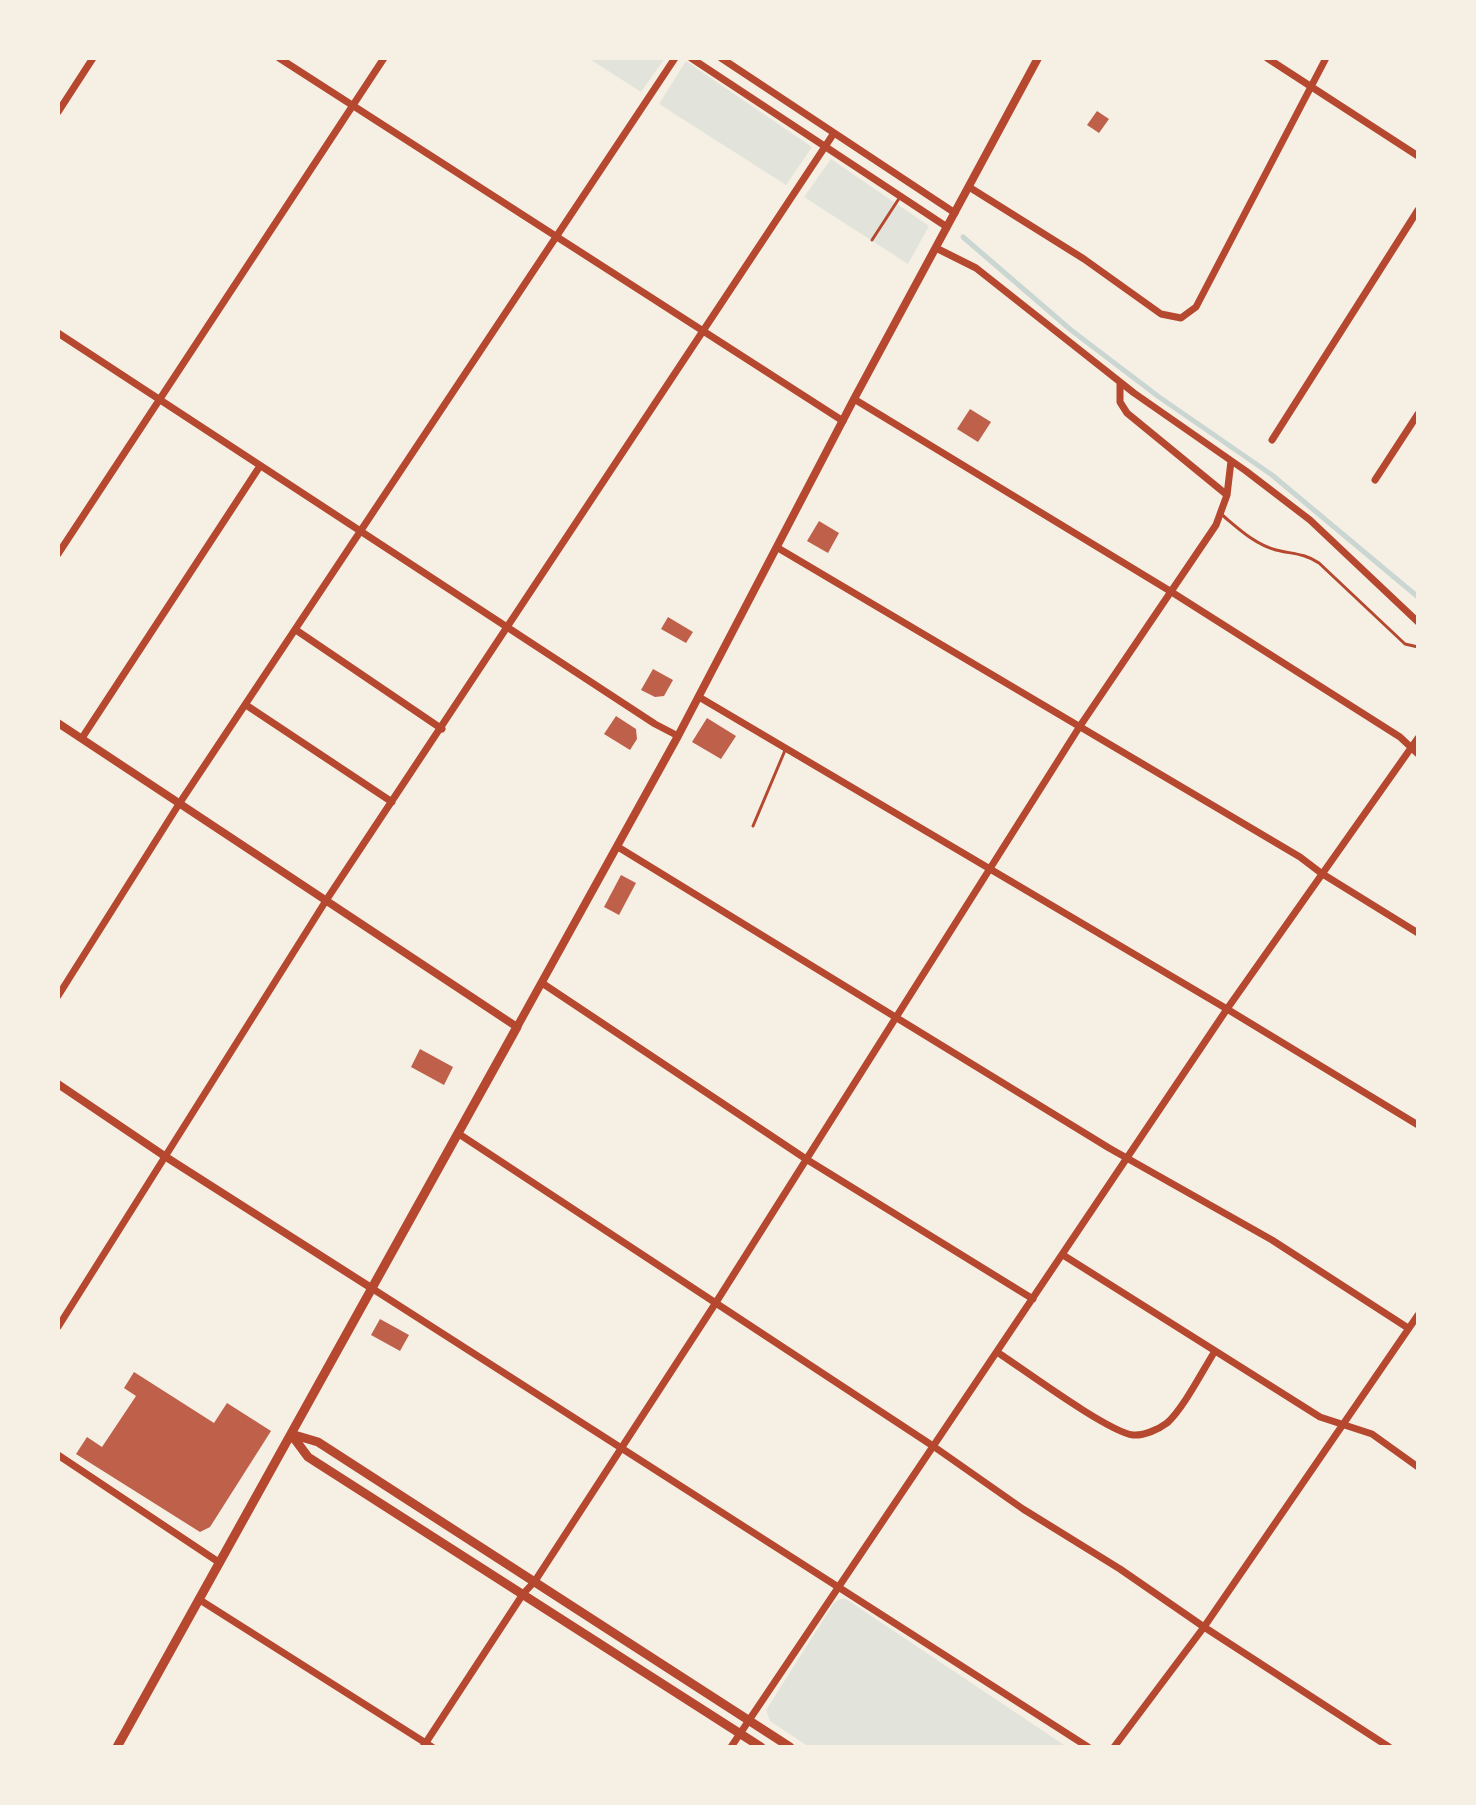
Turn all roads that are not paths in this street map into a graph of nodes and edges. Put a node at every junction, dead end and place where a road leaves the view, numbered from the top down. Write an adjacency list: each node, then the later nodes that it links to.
1 (93, 58): 12 (street)
2 (279, 58): 11 (street)
3 (384, 58): 11 (street)
4 (675, 58): 21 (street)
5 (691, 58): 14 (street)
6 (721, 58): 13 (street)
7 (1038, 58): 16 (street)
8 (1267, 58): 10 (street)
9 (1326, 58): 10 (street)
10 (1310, 87): 15 (street); 16 (street)
11 (352, 106): 21 (street); 27 (street)
12 (58, 112)
13 (834, 133): 14 (street); 19 (street)
14 (824, 148): 17 (street); 24 (street)
15 (1418, 156)
16 (969, 187): 19 (street)
17 (900, 197): 20 (street); 22 (lane)
18 (1418, 210): 31 (street)
19 (955, 213): 20 (street)
20 (947, 227): 23 (street)
21 (558, 237): 24 (street); 37 (street)
22 (872, 240)
23 (936, 248): 26 (street); 28 (street)
24 (705, 330): 30 (street); 42 (street)
25 (58, 333): 27 (street)
26 (1120, 382): 32 (street); 35 (street)
27 (159, 398): 33 (street); 39 (street)
28 (854, 399): 30 (street); 40 (street)
29 (1418, 414): 34 (street)
30 (843, 421): 38 (street)
31 (1272, 440)
32 (1231, 461): 35 (street); 41 (street)
33 (260, 466): 37 (street); 51 (street)
34 (1375, 480)
35 (1227, 495): 36 (street)
36 (1221, 514): 40 (street); 44 (lane)
37 (361, 530): 42 (street); 43 (street)
38 (778, 548): 45 (street); 48 (street)
39 (58, 554)
40 (1170, 591): 48 (street); 53 (street)
41 (1418, 622)
42 (509, 628): 49 (street); 50 (street)
43 (296, 630): 46 (street); 49 (street)
44 (1418, 647)
45 (699, 697): 50 (street); 54 (street)
46 (246, 705): 56 (street); 57 (street)
47 (58, 723): 51 (street)
48 (1080, 726): 60 (street); 61 (street)
49 (442, 729): 56 (street)
50 (678, 736): 59 (street)
51 (82, 738): 57 (street)
52 (1418, 738): 53 (street)
53 (1411, 747): 55 (street); 61 (street)
54 (786, 748): 58 (lane); 60 (street)
55 (1418, 754)
56 (392, 802): 62 (street)
57 (179, 804): 62 (street); 65 (street)
58 (753, 826)
59 (618, 847): 64 (street); 67 (street)
60 (991, 870): 66 (street); 67 (street)
61 (1321, 873): 63 (street); 66 (street)
62 (327, 899): 68 (street); 72 (street)
63 (1418, 933)
64 (542, 983): 68 (street); 74 (street)
65 (58, 996)
66 (1227, 1009): 70 (street); 73 (street)
67 (894, 1017): 73 (street); 74 (street)
68 (517, 1027): 71 (main road)
69 (58, 1084): 72 (street)
70 (1418, 1125)
71 (459, 1134): 76 (main road); 78 (street)
72 (166, 1157): 76 (street); 80 (street)
73 (1127, 1157): 75 (street); 81 (street)
74 (806, 1159): 77 (street); 78 (street)
75 (1063, 1255): 77 (street); 82 (street)
76 (373, 1289): 85 (main road); 87 (street)
77 (1033, 1299): 83 (street)
78 (715, 1304): 86 (street); 87 (street)
79 (1418, 1315): 81 (street)
80 (58, 1327)
81 (1408, 1328): 84 (street)
82 (1215, 1351): 83 (street); 84 (street)
83 (997, 1352): 86 (street)
84 (1344, 1425): 89 (street); 95 (street)
85 (291, 1434): 90 (main road); 91 (main road); 93 (main road)
86 (933, 1446): 92 (street); 95 (street)
87 (621, 1448): 91 (street); 92 (street)
88 (58, 1455): 90 (street)
89 (1418, 1467)
90 (220, 1563): 94 (main road)
91 (535, 1581): 93 (street); 96 (main road)
92 (838, 1588): 96 (street); 103 (street)
93 (523, 1594): 97 (main road); 98 (street)
94 (200, 1600): 98 (street); 99 (main road)
95 (1204, 1627): 104 (street); 105 (street)
96 (749, 1720): 97 (street); 102 (main road)
97 (740, 1734): 100 (street); 101 (main road)
98 (427, 1746)
99 (117, 1747)
100 (731, 1747)
101 (761, 1747)
102 (790, 1747)
103 (1088, 1747)
104 (1114, 1747)
105 (1389, 1747)

